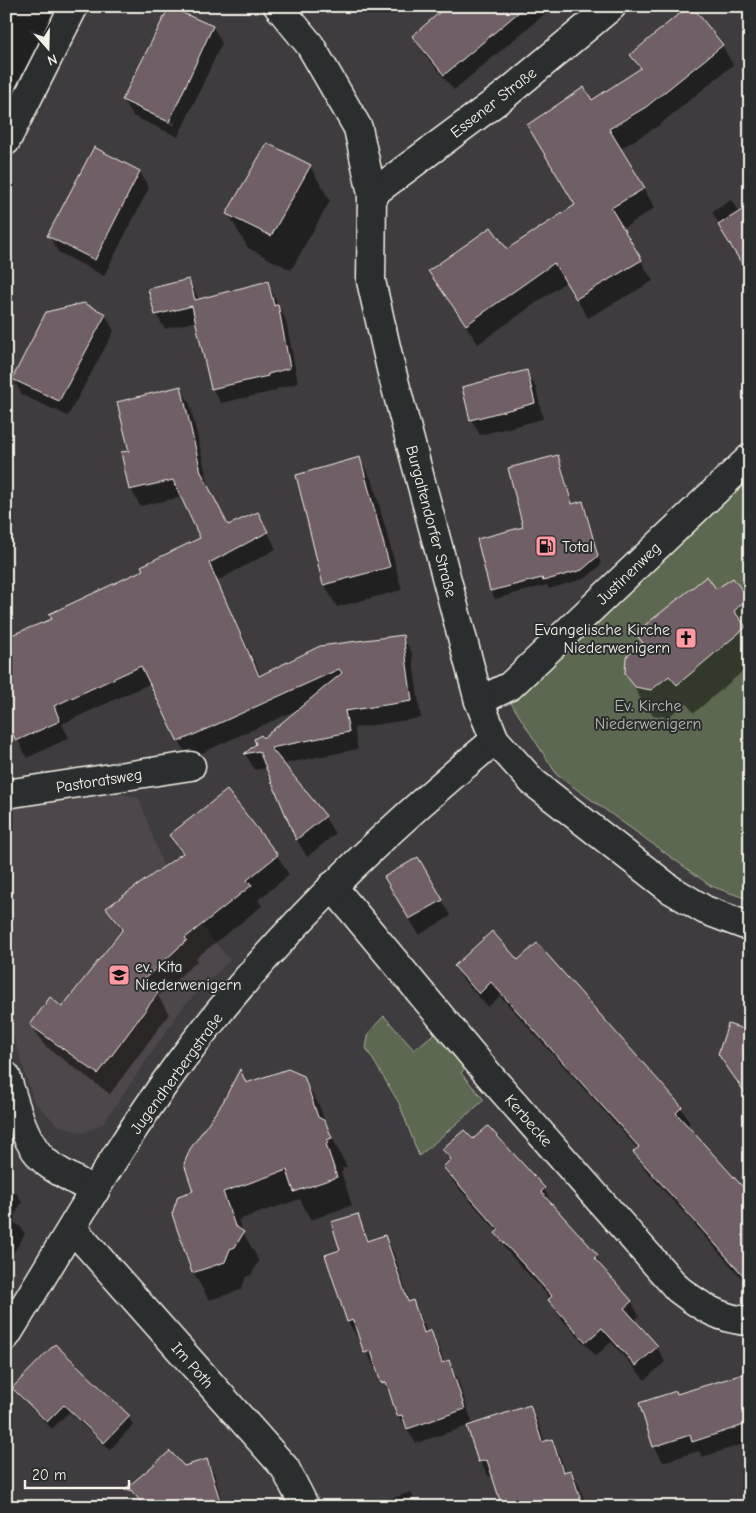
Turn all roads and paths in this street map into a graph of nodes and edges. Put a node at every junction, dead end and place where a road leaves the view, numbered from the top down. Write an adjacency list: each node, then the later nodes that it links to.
1 (74, 6): 4 (street)
2 (278, 6): 5 (street, Burgaltendorfer Straße)
3 (612, 6): 5 (street, Essener Straße)
4 (6, 141)
5 (372, 194): 7 (street, Burgaltendorfer Straße)
6 (750, 458): 7 (street, Justinenweg)
7 (479, 701): 8 (street, Burgaltendorfer Straße)
8 (495, 740): 11 (street, Jugendherbergstraße); 12 (street, Burgaltendorfer Straße)
9 (191, 766): 10 (street, Pastoratsweg)
10 (6, 794)
11 (332, 886): 14 (street, Jugendherbergstraße); 16 (street, Kerbecke)
12 (750, 927)
13 (6, 1076): 14 (street)
14 (95, 1191): 15 (street, Jugendherbergstraße)
15 (73, 1229): 17 (street, Jugendherbergstraße); 18 (street, Im Poth)
16 (750, 1321)
17 (6, 1336)
18 (305, 1507)

